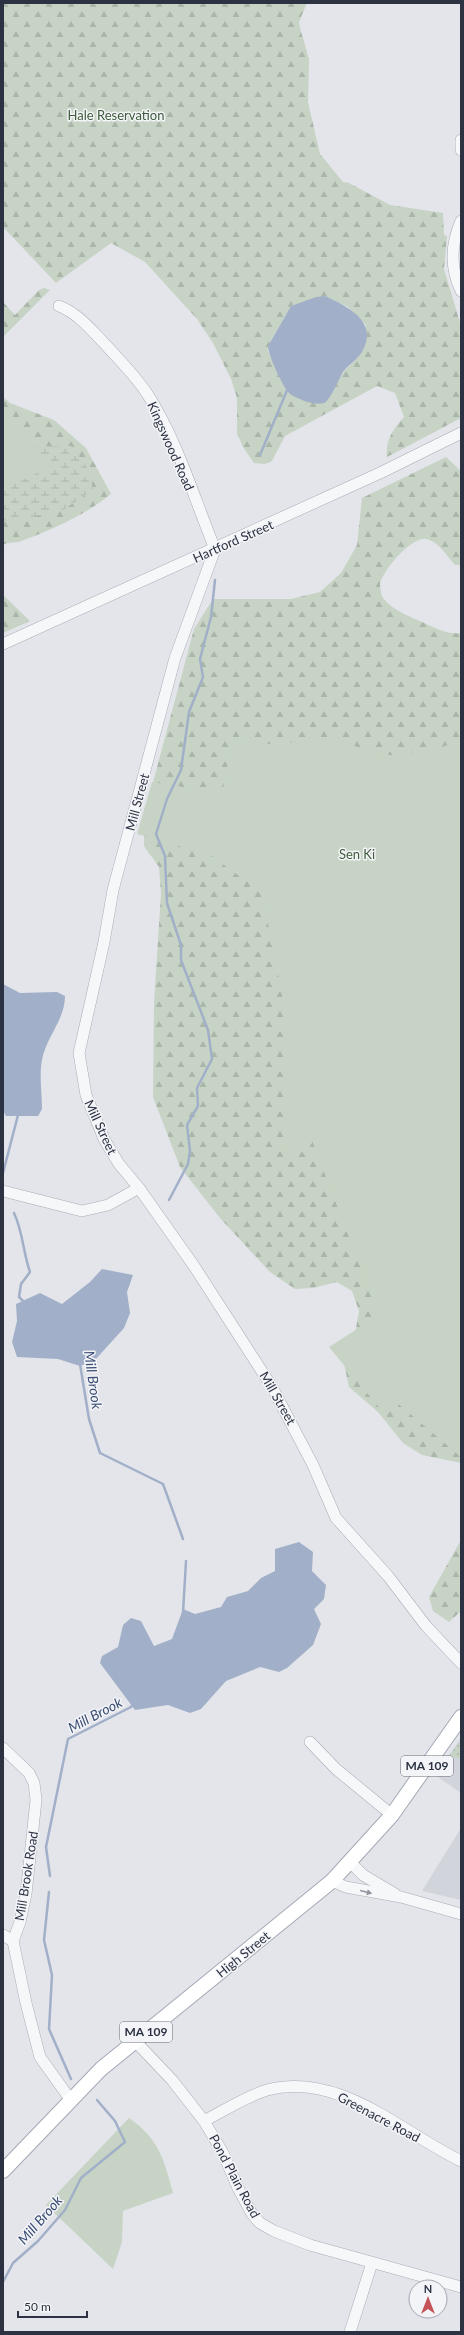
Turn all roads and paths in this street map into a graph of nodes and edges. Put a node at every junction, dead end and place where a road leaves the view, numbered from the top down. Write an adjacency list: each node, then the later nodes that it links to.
1 (461, 140): 2 (street)
2 (461, 150)
3 (461, 221): 4 (street)
4 (461, 291)
5 (58, 306): 7 (street, Kingswood Road)
6 (461, 434): 7 (street, Hartford Street)
7 (215, 549): 8 (street, Hartford Street); 9 (street, Mill Street)
8 (3, 644)
9 (139, 1188): 10 (street); 11 (street, Mill Street)
10 (3, 1191)
11 (461, 1663)
12 (461, 1717): 15 (main road, High Street / MA 109)
13 (310, 1742): 15 (street)
14 (3, 1748): 21 (street, Mill Brook Road)
15 (392, 1815): 16 (main road, High Street / MA 109)
16 (350, 1862): 17 (main road, High Street / MA 109); 18 (street)
17 (332, 1881): 18 (street, one-way to 18); 22 (main road, High Street / MA 109)
18 (401, 1897): 19 (street)
19 (461, 1914)
20 (3, 1935): 21 (street)
21 (13, 1940): 23 (street)
22 (136, 2041): 23 (main road, High Street / MA 109); 24 (street, Pond Plain Road)
23 (70, 2099): 26 (main road, High Street / MA 109)
24 (204, 2121): 25 (street, Greenacre Road); 27 (street, Pond Plain Road)
25 (461, 2162)
26 (3, 2171)
27 (372, 2263): 28 (street, Pond Plain Road); 29 (street)
28 (461, 2288)
29 (350, 2332)

